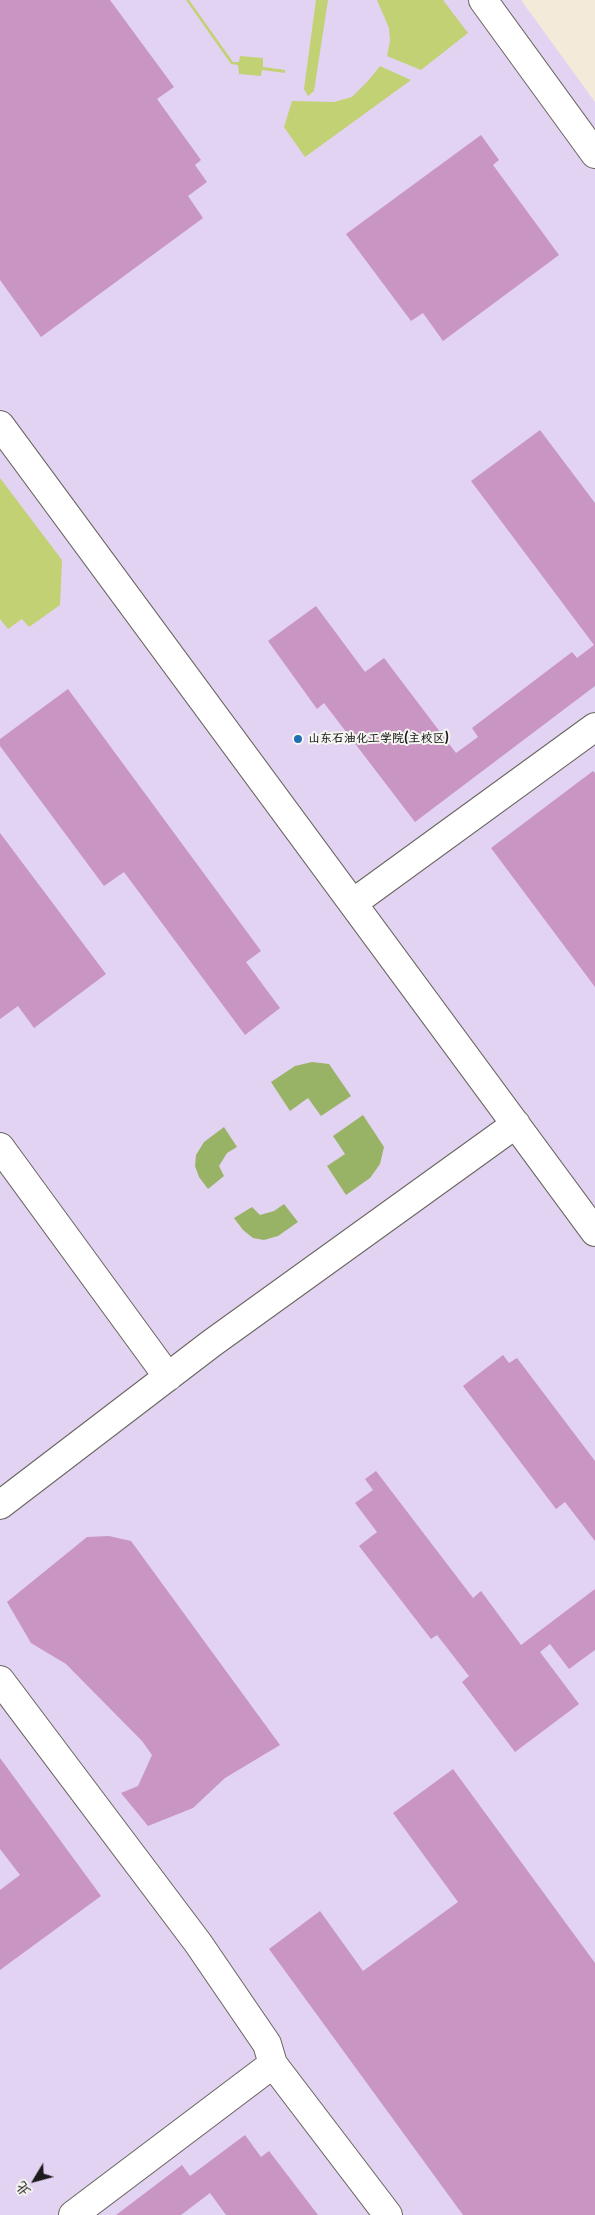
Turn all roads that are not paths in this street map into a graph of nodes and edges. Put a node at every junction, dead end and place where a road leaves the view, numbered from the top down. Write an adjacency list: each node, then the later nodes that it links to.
1 (483, 0): 2 (lane)
2 (595, 154)
3 (0, 425): 5 (lane)
4 (595, 727): 5 (lane)
5 (353, 903): 6 (lane)
6 (516, 1124): 8 (lane); 9 (lane)
7 (0, 1147): 9 (lane)
8 (595, 1232)
9 (168, 1377): 10 (lane)
10 (0, 1505)
11 (0, 1680): 12 (lane)
12 (273, 2064): 13 (lane); 14 (lane)
13 (73, 2215)
14 (388, 2215)

